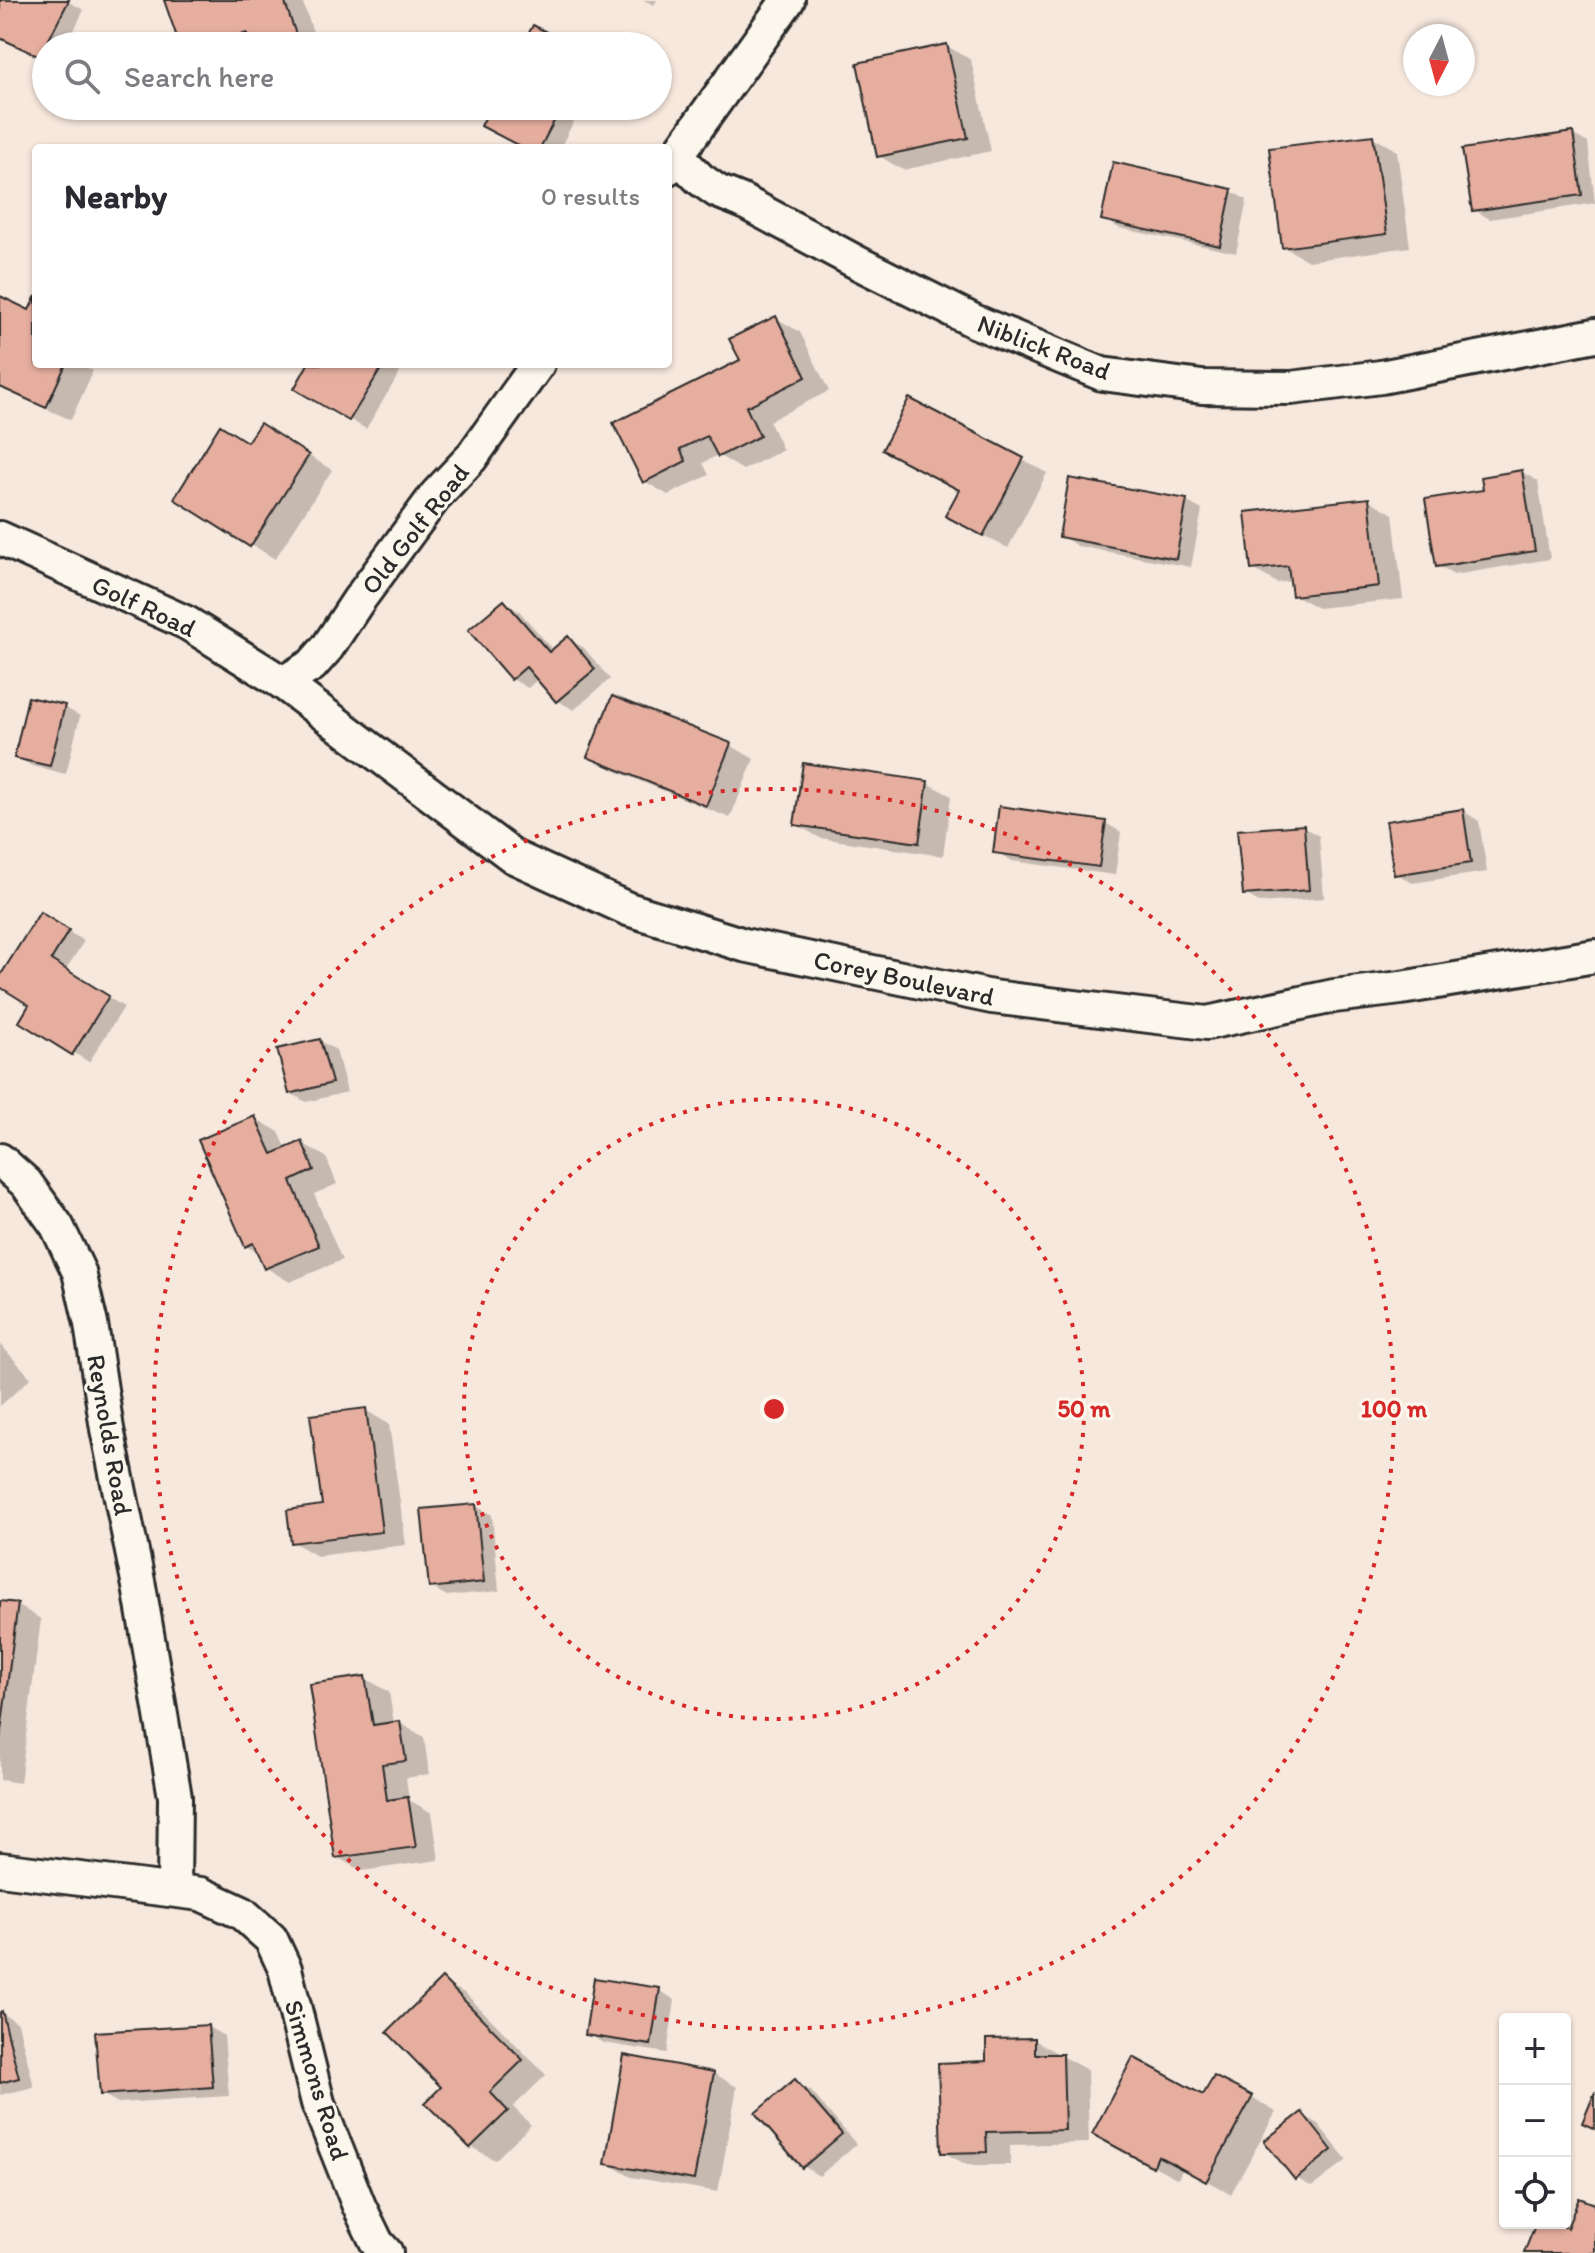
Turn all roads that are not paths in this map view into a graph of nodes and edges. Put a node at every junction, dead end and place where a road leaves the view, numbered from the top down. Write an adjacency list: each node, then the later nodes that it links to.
1 (788, 0): 2 (street)
2 (672, 162): 3 (street, Niblick Road)
3 (1595, 335)
4 (535, 368): 6 (street, Old Golf Road)
5 (0, 538): 6 (street, Golf Road)
6 (283, 683): 7 (street, Corey Boulevard)
7 (1595, 956)
8 (0, 1160): 10 (street, Reynolds Road)
9 (0, 1869): 10 (street, Simmons Road)
10 (174, 1889): 11 (street, Simmons Road)
11 (386, 2253)

